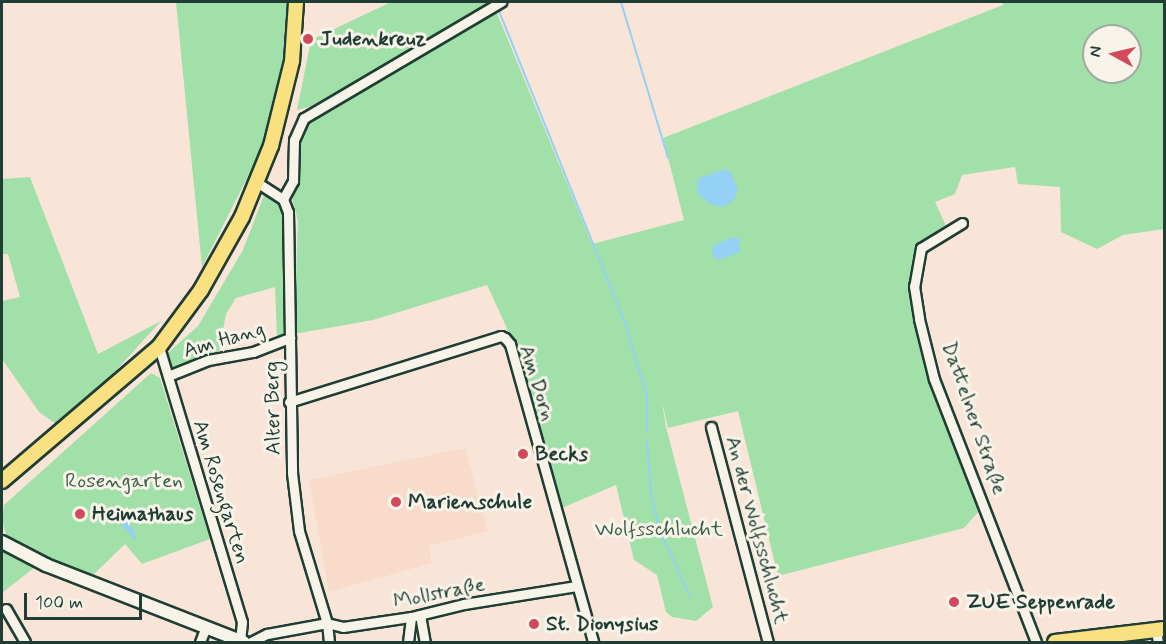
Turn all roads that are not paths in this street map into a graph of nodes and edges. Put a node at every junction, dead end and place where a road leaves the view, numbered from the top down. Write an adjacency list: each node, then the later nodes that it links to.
1 (296, 2): 3 (main road)
2 (501, 2): 4 (street)
3 (258, 183): 4 (street); 7 (main road)
4 (283, 199): 6 (street, Alter Berg)
5 (962, 224): 27 (street, Dattelner Straße)
6 (290, 338): 8 (street, Am Hang); 9 (street, Alter Berg)
7 (161, 350): 8 (street, Am Rosengarten); 11 (main road)
8 (168, 376): 21 (street, Am Rosengarten)
9 (289, 402): 13 (street, Am Dorn); 16 (street, Alter Berg)
10 (711, 427): 26 (street, An der Wolfsschlucht)
11 (2, 481)
12 (2, 542): 17 (street)
13 (577, 586): 15 (street, Mollstraße); 25 (street)
14 (6, 609): 19 (street)
15 (416, 616): 16 (street, Mollstraße); 23 (street); 24 (street)
16 (327, 623): 21 (street, Mollstraße); 22 (street, Alter Berg)
17 (205, 629): 20 (street); 21 (street)
18 (1160, 634): 28 (main road)
19 (25, 642)
20 (200, 642)
21 (245, 642)
22 (329, 642)
23 (408, 642)
24 (425, 642)
25 (593, 642)
26 (768, 642)
27 (1036, 642)
28 (1055, 642)

